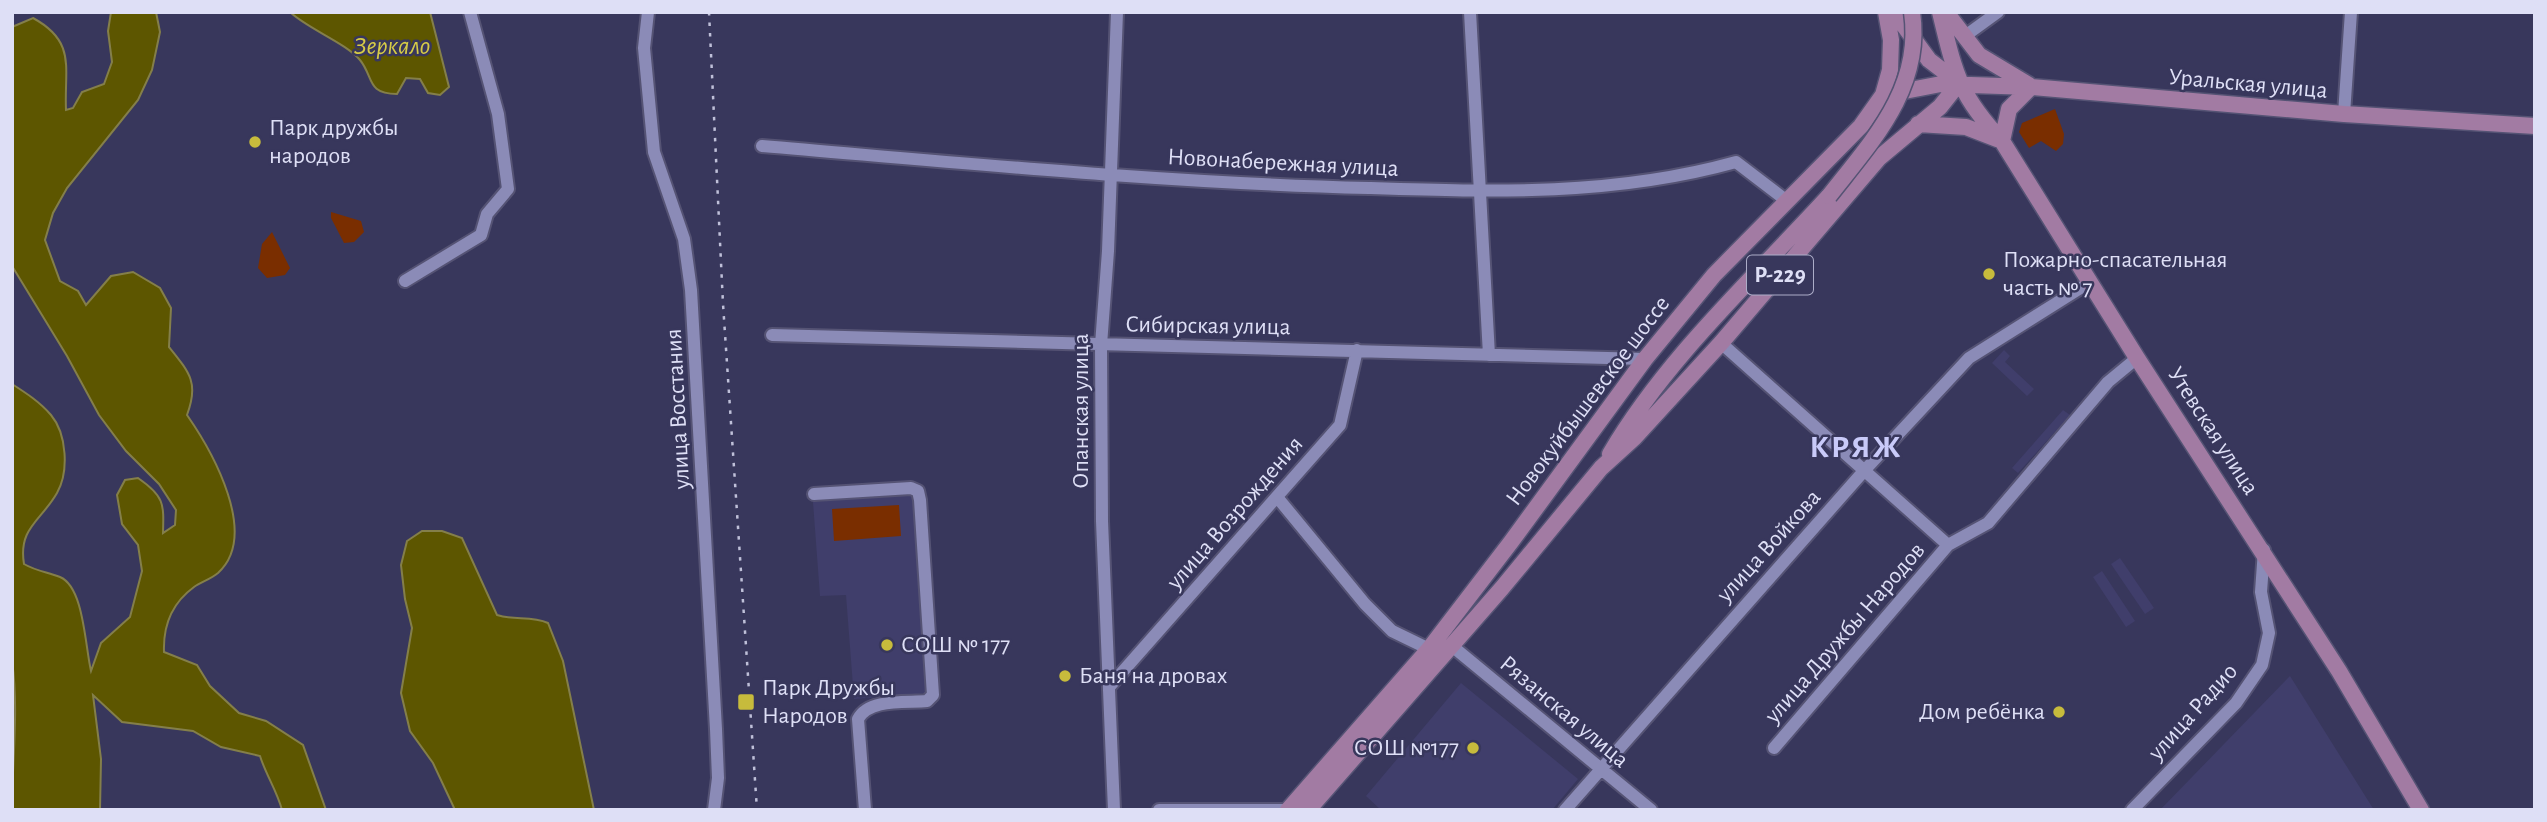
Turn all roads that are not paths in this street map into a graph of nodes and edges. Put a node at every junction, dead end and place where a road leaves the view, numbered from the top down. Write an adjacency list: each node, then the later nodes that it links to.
1 (470, 12): 26 (street)
2 (648, 12): 46 (street, улица Восстания)
3 (1117, 12): 23 (street, Опанская улица)
4 (1470, 12): 24 (street)
5 (1886, 12): 15 (main road, Новокуйбышевское шоссе)
6 (1894, 12): 13 (main road)
7 (1912, 12): 35 (main road, Новокуйбышевское шоссе, bridge)
8 (1940, 12): 13 (main road)
9 (1946, 12): 12 (main road)
10 (1998, 12): 12 (street)
11 (2351, 12): 16 (street)
12 (1965, 36): 14 (main road)
13 (1959, 83): 14 (main road, Уральская улица); 15 (main road, Уральская улица); 17 (main road, Новокуйбышевское шоссе / Р-229); 20 (main road, Утевская улица)
14 (2031, 87): 16 (main road, Уральская улица); 20 (main road)
15 (1883, 95): 19 (main road, Новокуйбышевское шоссе)
16 (2344, 114): 18 (main road, Уральская улица)
17 (1918, 124): 20 (main road); 22 (main road, Новокуйбышевское шоссе / Р-229)
18 (2535, 126)
19 (1861, 127): 22 (main road); 25 (main road, Новокуйбышевское шоссе)
20 (2002, 141): 27 (main road, Утевская улица)
21 (762, 146): 23 (street, Новонабережная улица)
22 (1885, 153): 29 (main road, Новокуйбышевское шоссе / Р-229)
23 (1110, 175): 24 (street, Новонабережная улица); 30 (street, Опанская улица)
24 (1478, 191): 25 (street, Новонабережная улица); 32 (street)
25 (1787, 201): 34 (main road, Новокуйбышевское шоссе)
26 (405, 281)
27 (2090, 282): 33 (main road, Утевская улица); 36 (street, улица Войкова)
28 (772, 335): 30 (street, Сибирская улица)
29 (1721, 343): 35 (main road, Новокуйбышевское шоссе / Р-229); 36 (street, улица Дружбы Народов)
30 (1101, 345): 31 (street, Сибирская улица); 43 (street, Опанская улица)
31 (1357, 350): 32 (street, Сибирская улица); 38 (street, улица Возрождения)
32 (1489, 355): 34 (street, Сибирская улица)
33 (2137, 358): 39 (street, улица Дружбы Народов); 40 (main road, Утевская улица)
34 (1645, 359): 42 (main road, Новокуйбышевское шоссе)
35 (1601, 468): 41 (main road, Новокуйбышевское шоссе)
36 (1863, 472): 39 (street, улица Дружбы Народов); 45 (street, улица Войкова)
37 (814, 494): 47 (street)
38 (1277, 497): 42 (street); 43 (street, улица Возрождения)
39 (1948, 545): 44 (street, улица Дружбы Народов)
40 (2264, 550): 54 (street, улица Радио); 55 (main road, Утевская улица)
41 (1452, 646): 45 (street, Рязанская улица); 51 (main road, Новокуйбышевское шоссе)
42 (1429, 649): 50 (main road, Новокуйбышевское шоссе)
43 (1110, 686): 48 (street, Опанская улица)
44 (1774, 748)
45 (1599, 769): 52 (street, улица Войкова); 53 (street, Рязанская улица)
46 (714, 810)
47 (865, 810)
48 (1114, 810)
49 (1159, 810): 50 (street)
50 (1288, 810)
51 (1308, 810)
52 (1565, 810)
53 (1651, 810)
54 (2132, 810)
55 (2421, 810)

